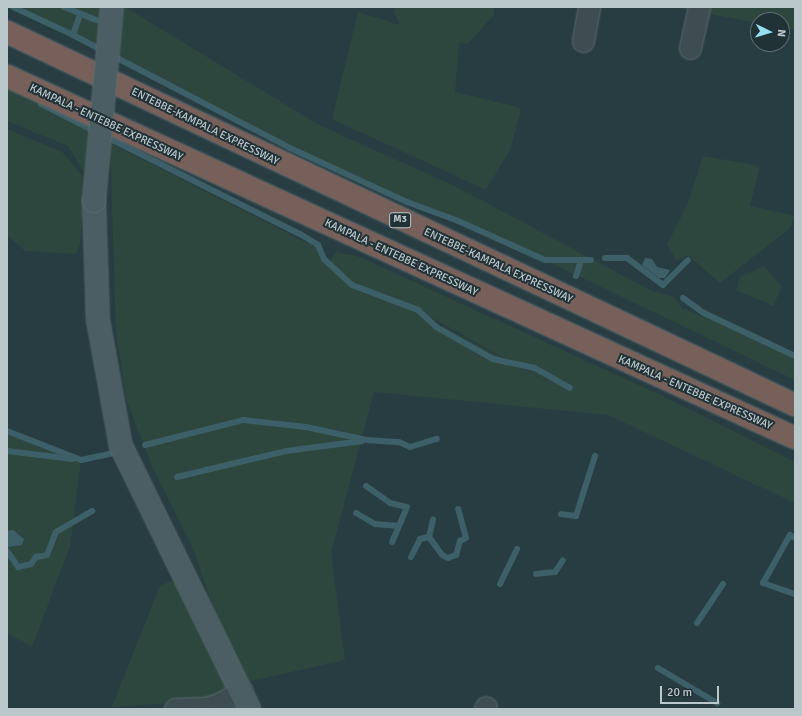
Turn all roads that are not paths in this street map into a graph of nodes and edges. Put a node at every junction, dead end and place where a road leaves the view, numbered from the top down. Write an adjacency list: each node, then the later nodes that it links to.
1 (112, 7): 10 (street, bridge)
2 (589, 7): 5 (street)
3 (699, 7): 6 (street)
4 (7, 32): 8 (highway, ENTEBBE-KAMPALA EXPRESSWAY / M3)
5 (583, 41)
6 (690, 48)
7 (7, 76): 9 (highway, KAMPALA - ENTEBBE EXPRESSWAY)
8 (795, 406)
9 (795, 438)
10 (246, 700): 11 (street)
11 (175, 709)

